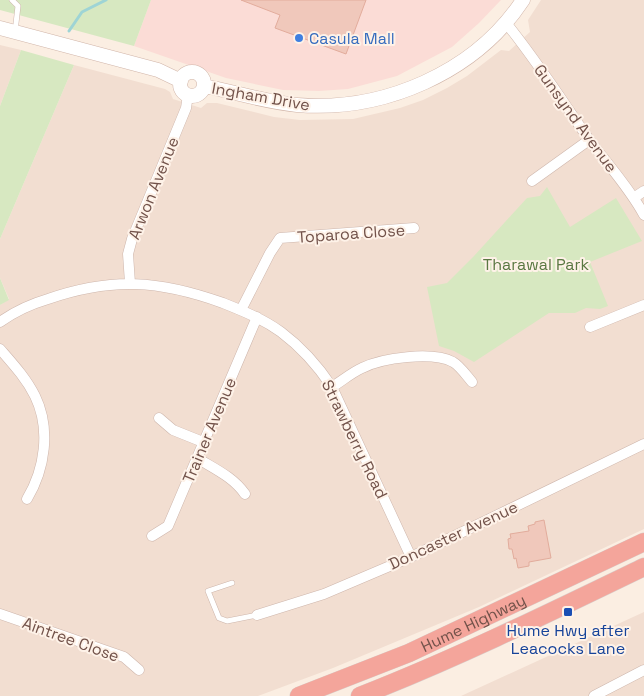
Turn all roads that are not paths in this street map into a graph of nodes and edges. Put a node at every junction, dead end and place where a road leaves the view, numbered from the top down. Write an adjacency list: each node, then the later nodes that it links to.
1 (12, 0): 5 (lane)
2 (524, 0): 3 (street, Ingham Drive)
3 (506, 23): 7 (street, Ingham Drive); 9 (street, Gunsynd Avenue)
4 (0, 28): 5 (street)
5 (15, 32): 6 (street)
6 (181, 81): 7 (street); 8 (street)
7 (204, 86): 8 (street)
8 (188, 96): 15 (street, Arwon Avenue)
9 (589, 140): 10 (street); 12 (street, Gunsynd Avenue)
10 (532, 180)
11 (644, 192): 12 (street)
12 (635, 197): 13 (street, Gunsynd Avenue)
13 (644, 215)
14 (414, 228): 17 (street, Toparoa Close)
15 (130, 283): 17 (street, Strawberry Road); 19 (street, Strawberry Road)
16 (644, 305): 20 (street)
17 (242, 310): 18 (street, Strawberry Road)
18 (257, 317): 23 (street, Strawberry Road); 25 (street, Trainer Avenue)
19 (0, 322)
20 (590, 326)
21 (0, 349): 29 (street)
22 (472, 382): 23 (street)
23 (332, 387): 32 (street, Strawberry Road)
24 (159, 418): 25 (street)
25 (203, 442): 27 (street, Trainer Avenue)
26 (644, 444): 32 (street, Doncaster Avenue)
27 (196, 458): 28 (street); 30 (street, Trainer Avenue)
28 (244, 494)
29 (27, 500)
30 (152, 536)
31 (644, 542): 39 (highway, Hume Highway)
32 (411, 557): 36 (street, Doncaster Avenue)
33 (644, 567): 40 (highway, Hume Highway)
34 (232, 583): 36 (lane)
35 (0, 614): 37 (street, Aintree Close)
36 (257, 615)
37 (139, 670)
38 (644, 670): 41 (street)
39 (299, 696)
40 (360, 696)
41 (594, 696)

